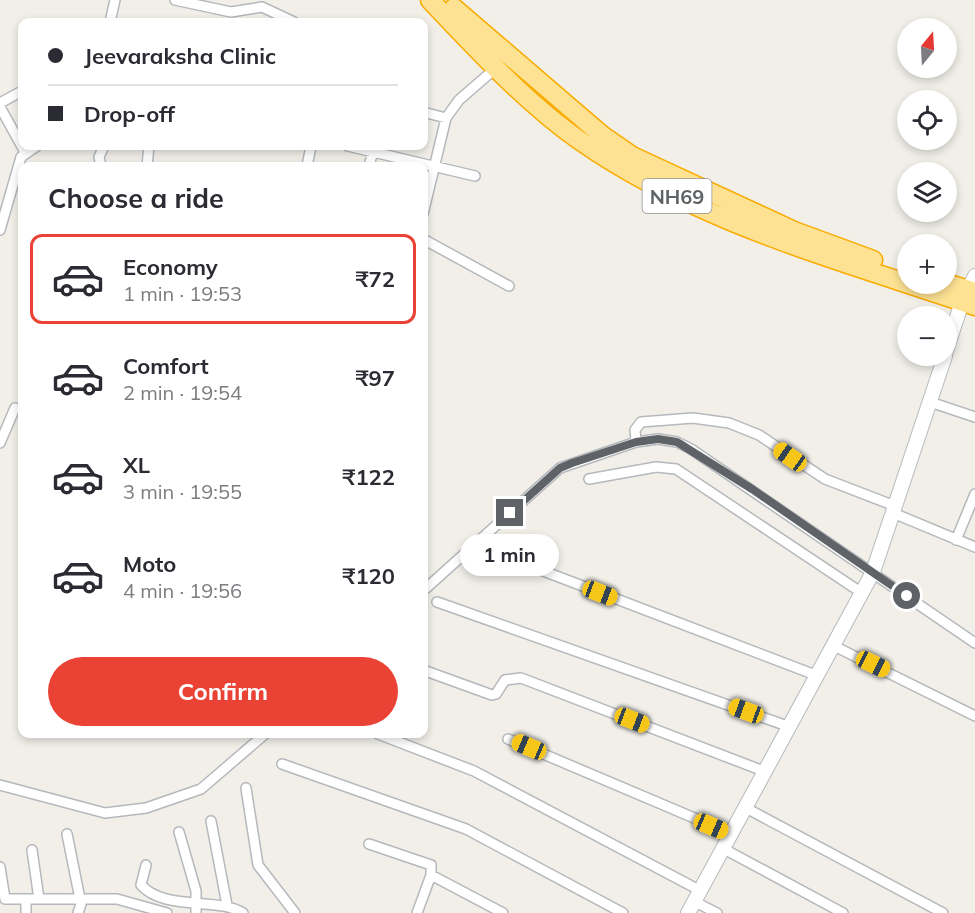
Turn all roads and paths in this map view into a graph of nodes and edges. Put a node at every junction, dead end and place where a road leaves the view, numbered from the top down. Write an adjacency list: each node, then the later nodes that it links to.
1 (115, 0): 5 (street)
2 (175, 0): 6 (street)
3 (430, 0): 7 (highway, NH69)
4 (447, 0): 20 (highway, NH69)
5 (111, 18)
6 (285, 18)
7 (497, 67): 11 (street); 20 (highway, NH69)
8 (18, 94): 9 (street)
9 (0, 105): 12 (street)
10 (428, 113): 11 (street)
11 (446, 118): 22 (street)
12 (18, 139)
13 (29, 150): 16 (street)
14 (368, 150): 15 (street)
15 (373, 151): 18 (street); 19 (street)
16 (25, 152): 17 (street)
17 (22, 162)
18 (370, 162)
19 (422, 162)
20 (628, 162): 28 (highway, NH69); 31 (highway, NH69)
21 (428, 163): 22 (street)
22 (436, 165): 24 (street); 25 (street)
23 (18, 174): 26 (street)
24 (475, 176)
25 (428, 195)
26 (0, 230)
27 (428, 242): 29 (street)
28 (897, 267)
29 (509, 286)
30 (957, 287): 31 (highway)
31 (971, 293): 32 (main road)
32 (957, 325)
33 (942, 366): 34 (main road)
34 (930, 402): 36 (street); 41 (main road)
35 (15, 408): 38 (street)
36 (975, 417)
37 (636, 442): 41 (street); 45 (street); 46 (street)
38 (0, 443)
39 (589, 479): 45 (street)
40 (975, 494): 42 (street)
41 (894, 510): 42 (street); 45 (main road)
42 (956, 540): 43 (street)
43 (975, 547)
44 (491, 551): 51 (street)
45 (868, 582): 48 (street); 49 (main road)
46 (428, 587)
47 (437, 602): 53 (street)
48 (975, 643)
49 (834, 646): 51 (main road); 52 (street)
50 (428, 672): 58 (street)
51 (818, 676): 53 (main road)
52 (975, 716)
53 (790, 727): 58 (main road)
54 (260, 738): 59 (street)
55 (388, 738): 76 (street)
56 (508, 739): 65 (street)
57 (282, 764): 87 (street)
58 (766, 772): 61 (main road)
59 (0, 785)
60 (246, 788): 84 (street)
61 (746, 808): 65 (main road); 90 (street)
62 (211, 821): 77 (street)
63 (179, 832): 79 (street)
64 (66, 834): 72 (street)
65 (732, 834): 67 (main road)
66 (369, 844): 71 (street)
67 (724, 849): 76 (main road); 89 (street)
68 (32, 850): 75 (street)
69 (146, 866): 79 (street)
70 (0, 867): 73 (street)
71 (431, 875): 85 (street); 86 (street)
72 (79, 898): 75 (street); 78 (street); 81 (street)
73 (3, 899): 74 (street)
74 (26, 899): 75 (street); 80 (street)
75 (39, 899)
76 (695, 902): 88 (street)
77 (227, 905): 79 (street); 83 (street)
78 (142, 909): 82 (street)
79 (197, 909)
80 (26, 913)
81 (78, 913)
82 (167, 913)
83 (243, 913)
84 (295, 913)
85 (417, 913)
86 (503, 913)
87 (623, 913)
88 (717, 913)
89 (843, 913)
90 (943, 913)

